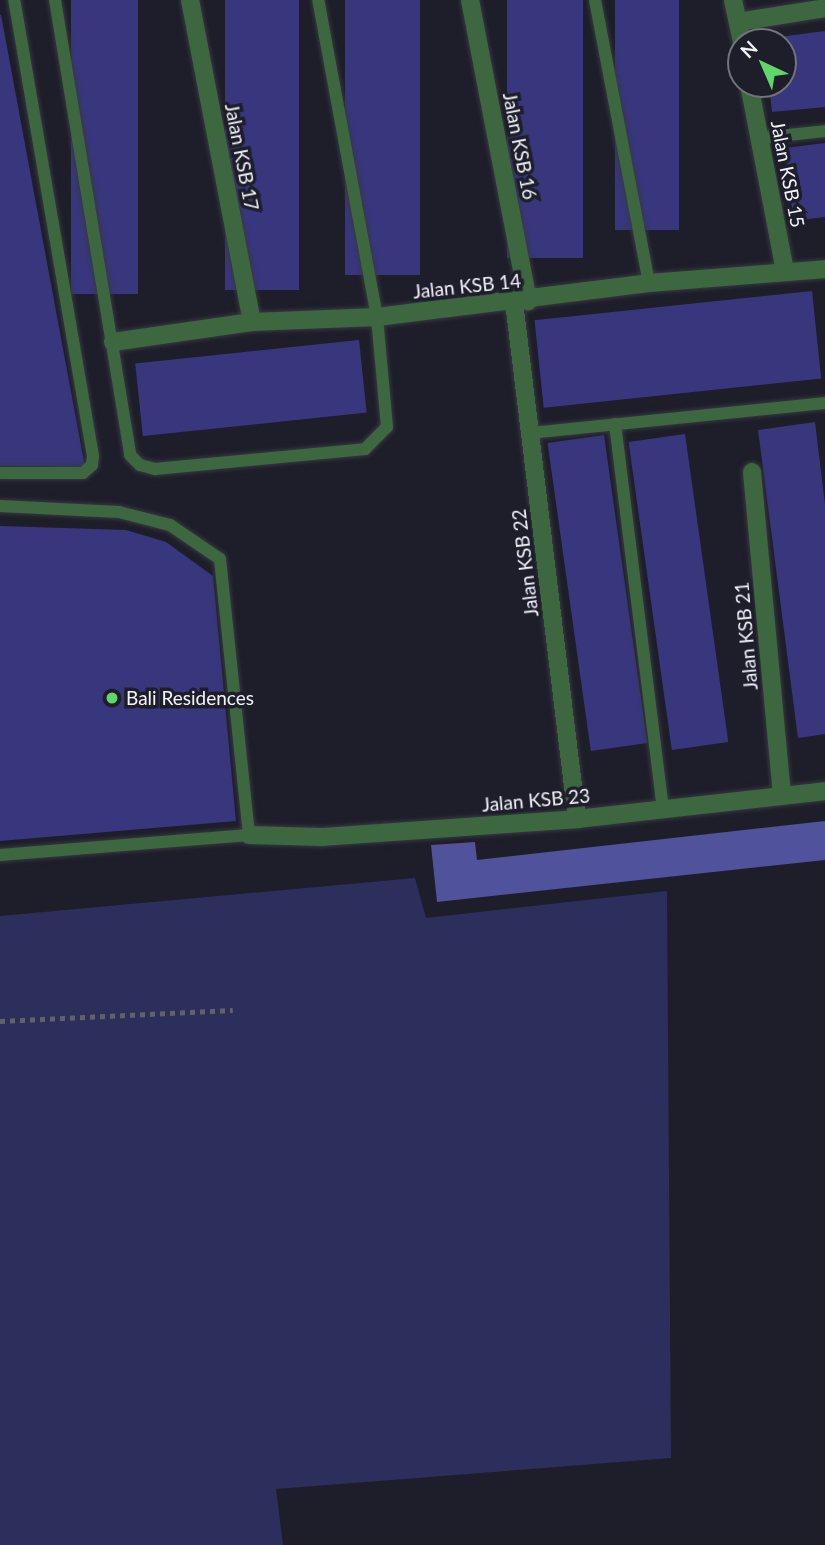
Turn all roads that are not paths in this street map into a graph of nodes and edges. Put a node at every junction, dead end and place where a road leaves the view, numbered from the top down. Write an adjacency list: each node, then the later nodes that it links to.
1 (14, 0): 25 (lane)
2 (55, 0): 20 (lane)
3 (190, 0): 19 (street, Jalan KSB 17)
4 (318, 0): 18 (lane)
5 (470, 0): 17 (street, Jalan KSB 16)
6 (595, 0): 16 (lane)
7 (733, 0): 9 (street)
8 (825, 8): 9 (street)
9 (738, 22): 10 (street)
10 (739, 28)
11 (752, 98): 13 (street, Jalan KSB 15)
12 (825, 131): 13 (lane)
13 (760, 138): 15 (street, Jalan KSB 15)
14 (825, 269): 15 (street, Jalan KSB 14)
15 (785, 271): 16 (street, Jalan KSB 14)
16 (649, 283): 17 (street, Jalan KSB 14)
17 (521, 301): 18 (street, Jalan KSB 14); 23 (street, Jalan KSB 22)
18 (377, 317): 19 (street, Jalan KSB 14); 20 (lane)
19 (252, 322): 20 (street, Jalan KSB 14)
20 (113, 342)
21 (825, 405): 22 (lane)
22 (615, 424): 23 (lane); 29 (lane)
23 (530, 433): 30 (street, Jalan KSB 22)
24 (752, 472): 28 (street, Jalan KSB 21)
25 (0, 473)
26 (0, 506): 31 (lane)
27 (825, 791): 28 (street, Jalan KSB 23)
28 (782, 796): 29 (street, Jalan KSB 23)
29 (663, 809): 30 (street, Jalan KSB 23)
30 (577, 818): 31 (street, Jalan KSB 23)
31 (249, 835): 32 (lane)
32 (0, 855)

